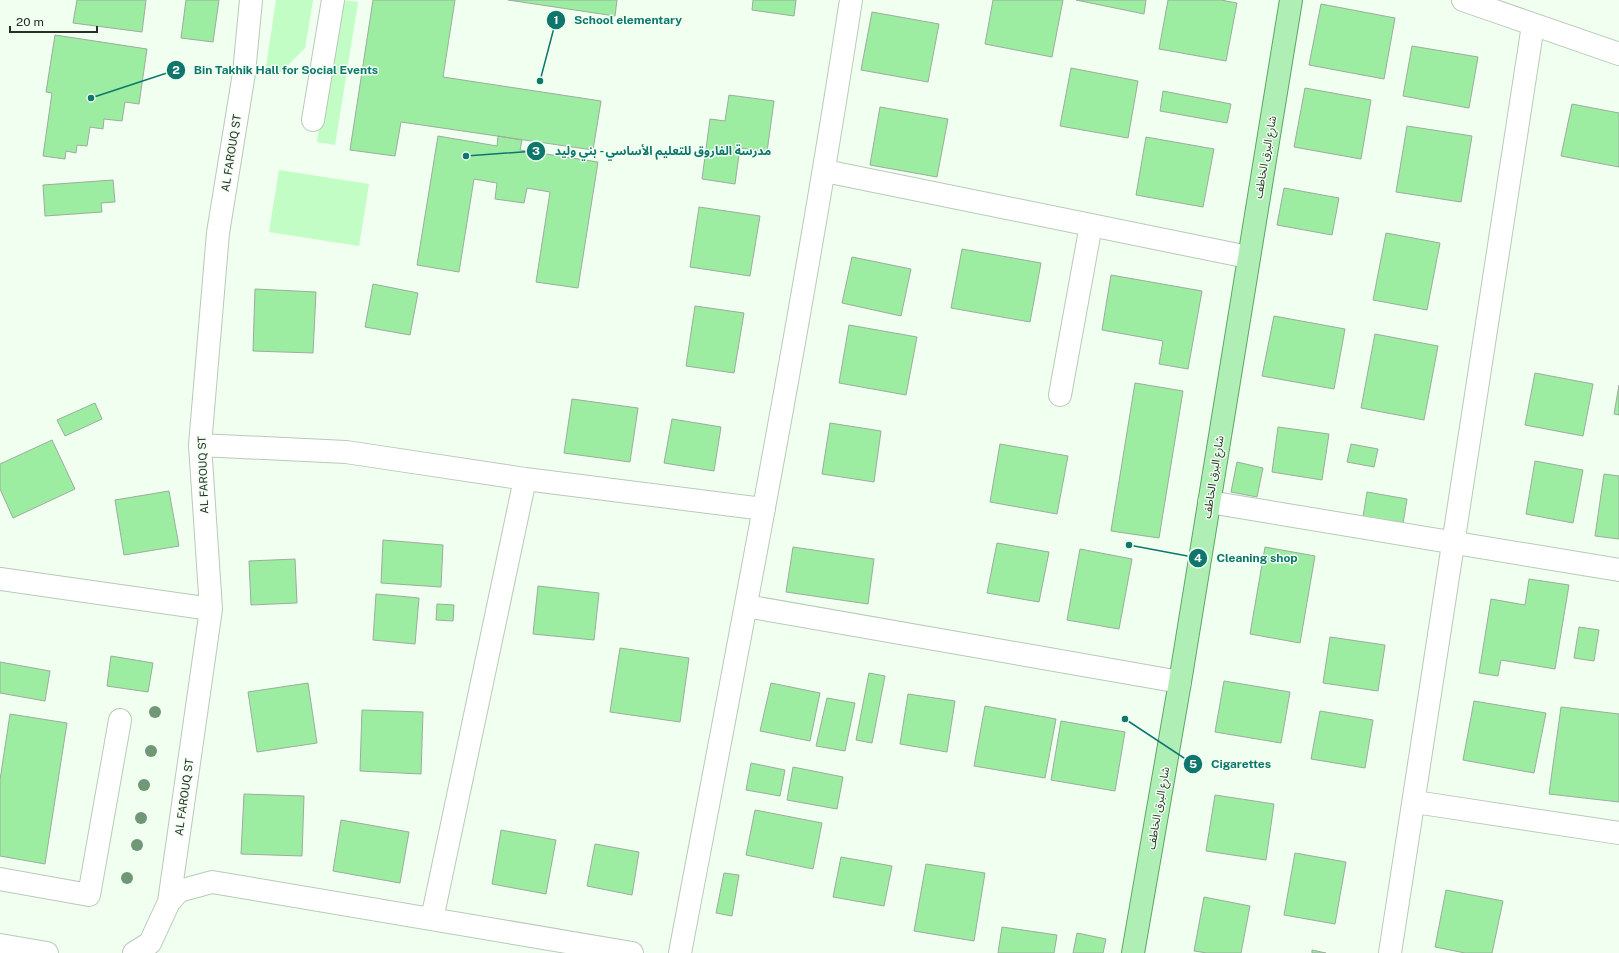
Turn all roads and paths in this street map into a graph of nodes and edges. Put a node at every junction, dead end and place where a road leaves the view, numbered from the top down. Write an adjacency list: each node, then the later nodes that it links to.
1 (251, 0): 13 (street, AL FAROUQ ST)
2 (333, 0): 8 (street)
3 (852, 0): 9 (street)
4 (1291, 0): 11 (main road, شارع البرق الخاطف)
5 (1463, 0): 6 (street)
6 (1533, 25): 7 (street); 17 (street)
7 (1619, 54)
8 (313, 120)
9 (825, 171): 10 (street); 16 (street)
10 (1091, 225): 11 (street); 12 (street)
11 (1248, 257): 15 (main road, شارع البرق الخاطف)
12 (1060, 395)
13 (200, 445): 14 (street); 21 (street, AL FAROUQ ST)
14 (525, 479): 16 (street); 28 (street)
15 (1209, 502): 17 (street); 22 (main road, شارع البرق الخاطف)
16 (764, 509): 20 (street)
17 (1454, 544): 18 (street); 24 (street)
18 (1619, 570)
19 (0, 579): 21 (street)
20 (746, 606): 22 (street); 33 (street)
21 (211, 609): 27 (street, AL FAROUQ ST)
22 (1180, 682): 34 (main road, شارع البرق الخاطف)
23 (120, 720): 26 (street)
24 (1415, 802): 25 (street); 35 (street)
25 (1619, 833)
26 (0, 879)
27 (169, 902): 28 (street); 30 (street)
28 (432, 919): 32 (street)
29 (0, 945): 31 (street)
30 (144, 950)
31 (47, 953)
32 (632, 953)
33 (680, 953)
34 (1133, 953)
35 (1390, 953)

